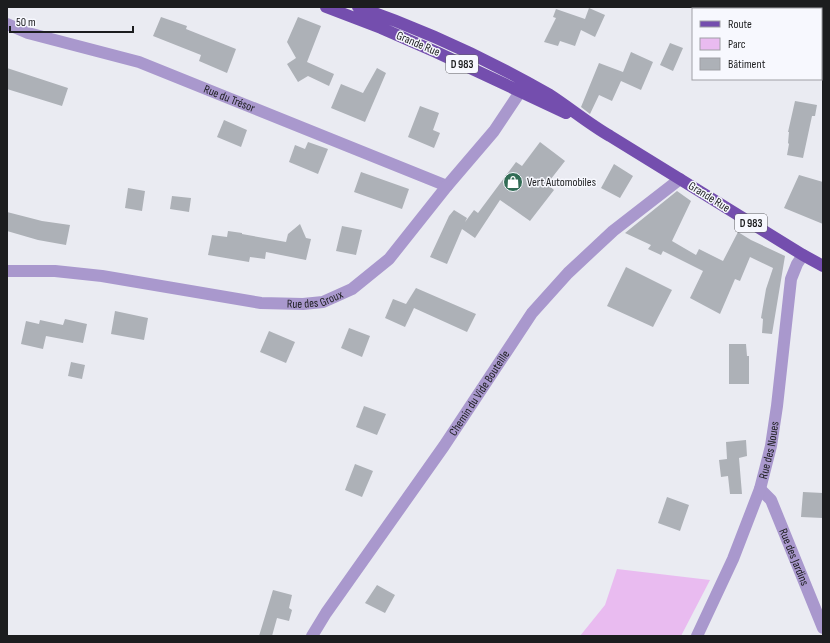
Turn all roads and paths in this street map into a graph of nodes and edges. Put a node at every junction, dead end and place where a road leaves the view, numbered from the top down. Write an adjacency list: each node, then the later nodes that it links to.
1 (326, 7): 4 (main road, Grande Rue / D 983)
2 (358, 7): 4 (main road, Grande Rue / D 983)
3 (7, 24): 6 (street, Rue du Trésor)
4 (523, 87): 5 (main road, Grande Rue / D 983); 6 (street, Rue des Groux)
5 (680, 179): 7 (main road, Grande Rue / D 983); 12 (street, Chemin du Vide Bouteille)
6 (447, 186): 9 (street, Rue des Groux)
7 (803, 255): 8 (main road, Grande Rue / D 983); 10 (street, Rue des Noues)
8 (823, 266)
9 (7, 271)
10 (760, 489): 11 (street, Rue des Jardins); 13 (street, Rue des Noues)
11 (823, 628)
12 (312, 636)
13 (697, 636)

